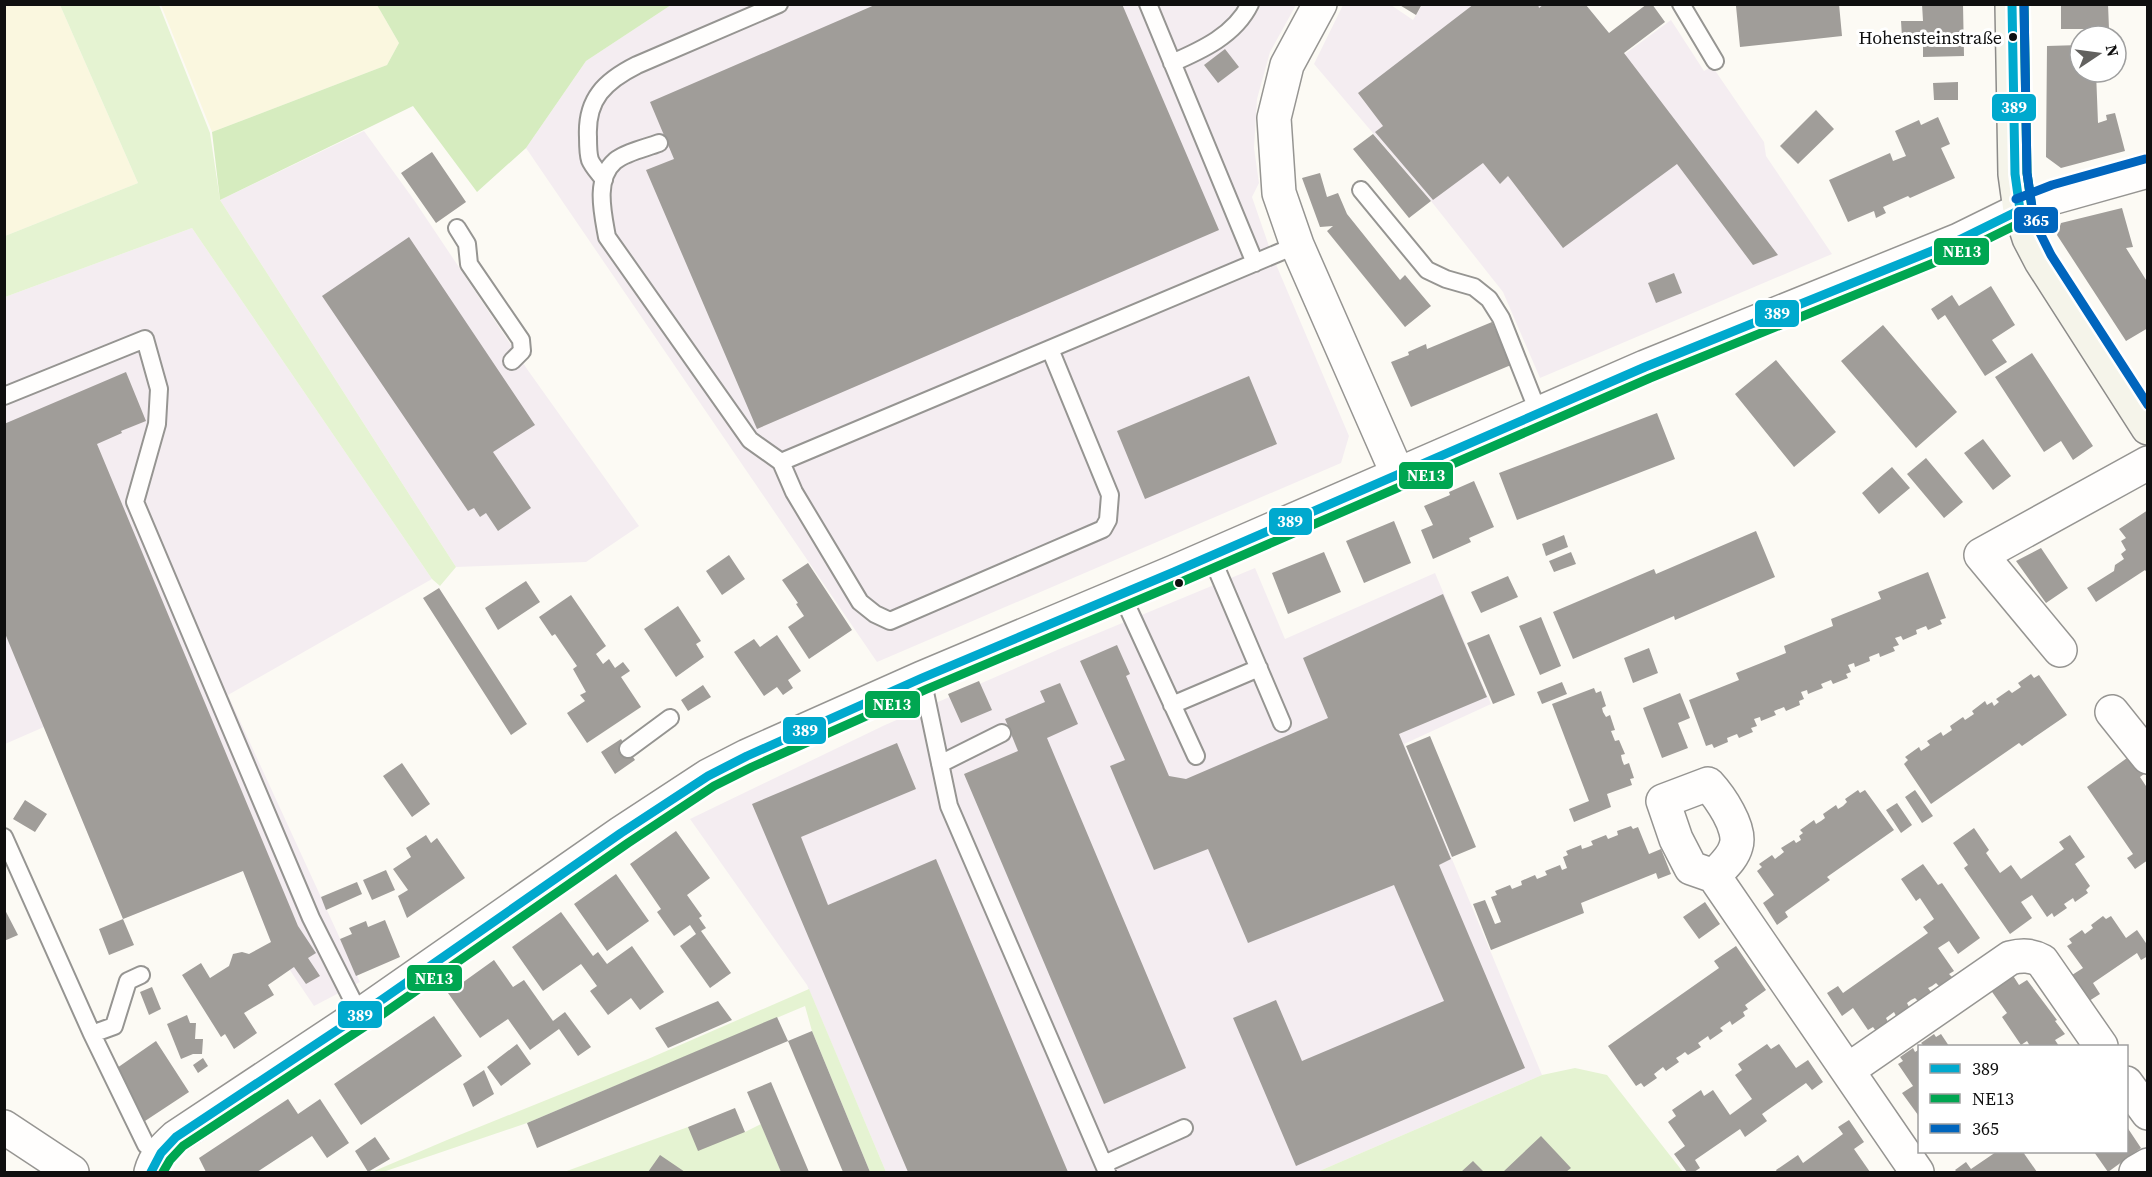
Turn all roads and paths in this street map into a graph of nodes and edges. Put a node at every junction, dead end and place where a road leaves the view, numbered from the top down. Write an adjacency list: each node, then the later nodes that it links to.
1 (779, 4): 11 (lane)
2 (1148, 4): 8 (lane)
3 (1250, 4): 8 (lane)
4 (1320, 4): 15 (street)
5 (1681, 4): 7 (lane)
6 (2012, 4): 13 (street)
7 (1715, 61)
8 (1172, 63): 16 (lane)
9 (659, 143): 11 (lane)
10 (2148, 171): 13 (street)
11 (604, 180): 22 (lane)
12 (1361, 190): 20 (lane)
13 (2020, 210): 20 (street); 21 (street)
14 (457, 228): 18 (lane)
15 (1297, 245): 16 (lane); 24 (street)
16 (1255, 262): 17 (lane)
17 (1050, 349): 22 (lane); 22 (lane)
18 (512, 361)
19 (4, 396): 42 (lane)
20 (1539, 414): 24 (street)
21 (2148, 428)
22 (781, 462)
23 (2148, 463): 27 (street)
24 (1398, 475): 25 (street)
25 (1211, 556): 26 (street); 28 (lane)
26 (1121, 593): 29 (street); 30 (lane)
27 (2060, 650)
28 (1259, 668): 30 (lane); 33 (lane)
29 (922, 678): 38 (lane); 42 (street)
30 (1172, 705): 36 (lane)
31 (2112, 712): 37 (street)
32 (670, 718): 35 (lane)
33 (1282, 723)
34 (1002, 733): 38 (lane)
35 (628, 749)
36 (1196, 756)
37 (2148, 758)
38 (940, 764): 52 (lane)
39 (4, 837): 43 (lane)
40 (1714, 876): 45 (street)
41 (141, 975): 43 (lane)
42 (360, 1015): 50 (street)
43 (92, 1034): 50 (lane)
44 (2100, 1045): 45 (street)
45 (1848, 1070): 54 (street)
46 (2128, 1084): 47 (street)
47 (2148, 1113)
48 (4, 1127): 53 (street)
49 (1184, 1128): 52 (lane)
50 (155, 1164)
51 (2148, 1165): 55 (street)
52 (1105, 1168)
53 (72, 1173)
54 (1917, 1173)
55 (2136, 1173)

